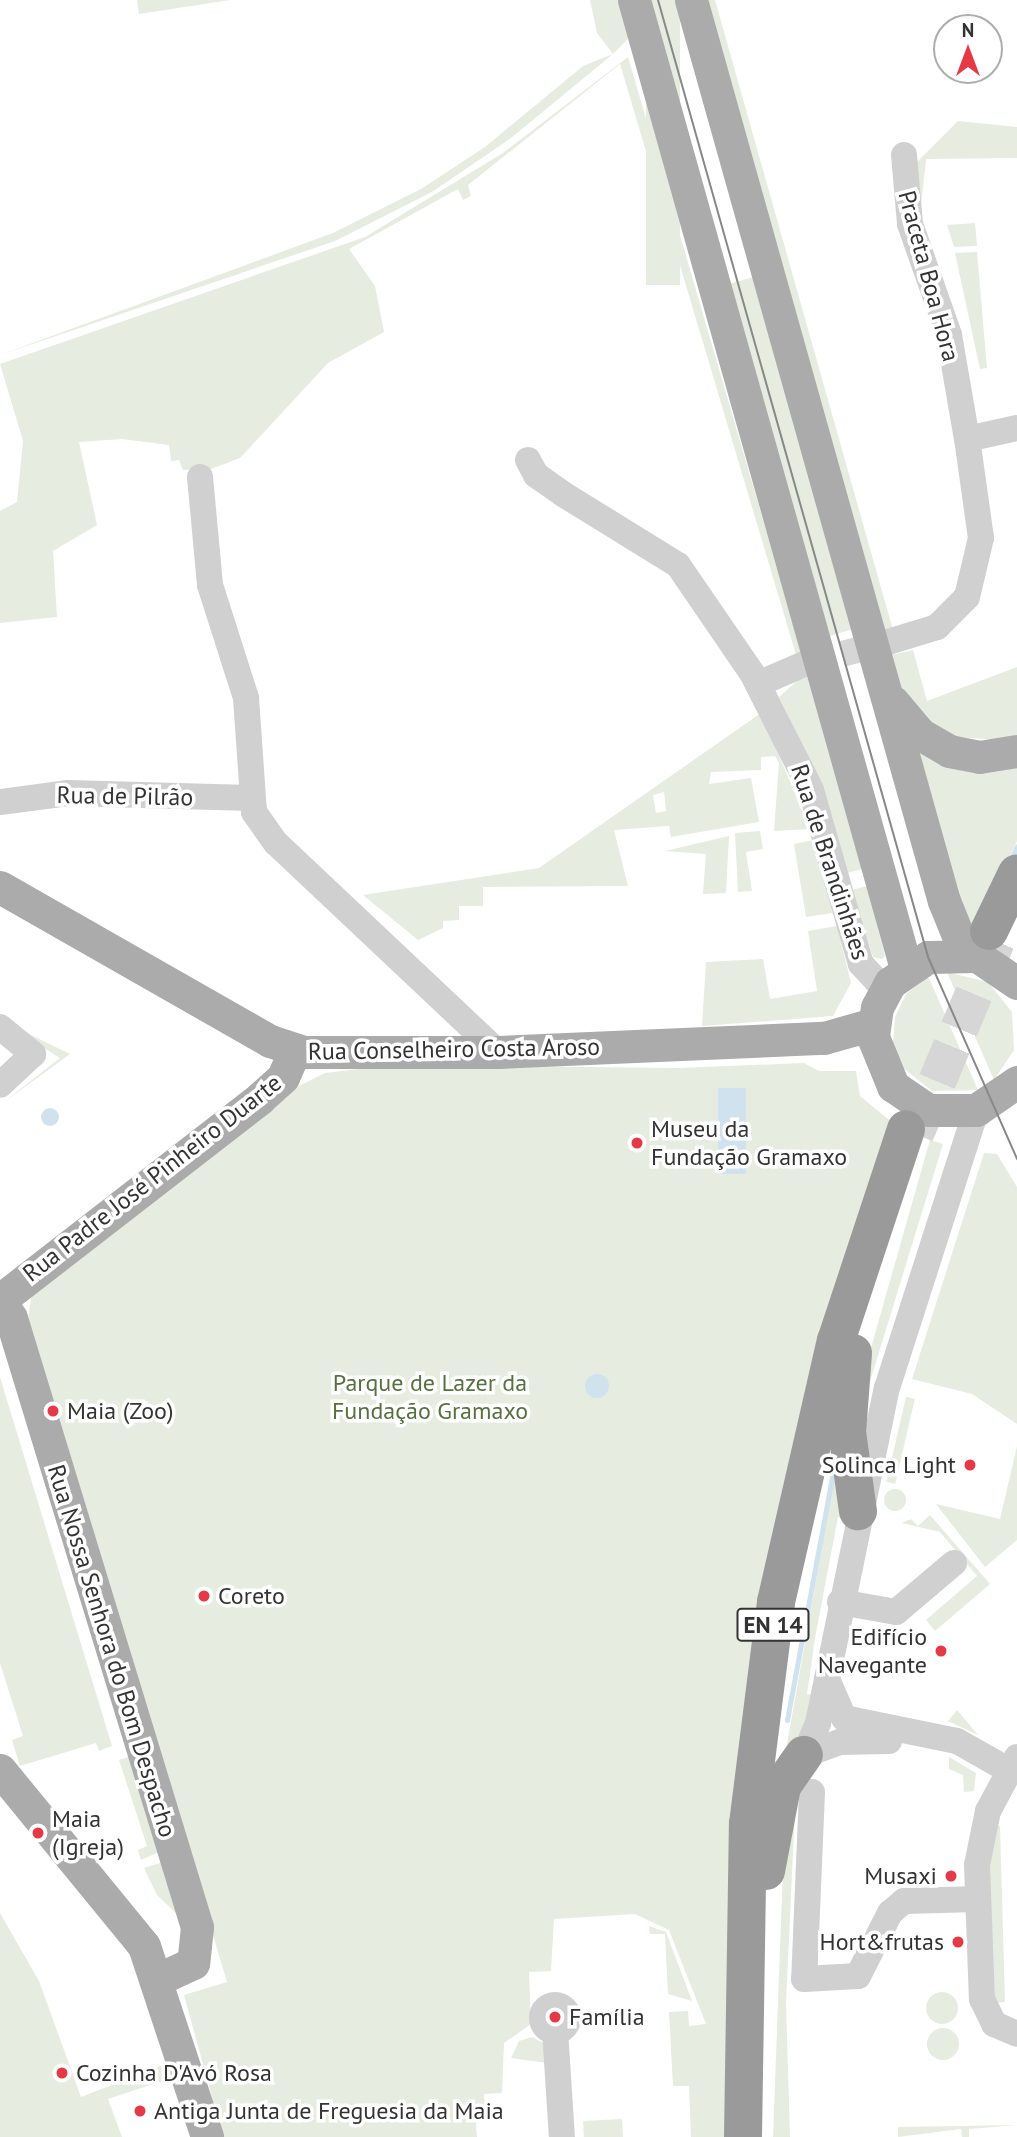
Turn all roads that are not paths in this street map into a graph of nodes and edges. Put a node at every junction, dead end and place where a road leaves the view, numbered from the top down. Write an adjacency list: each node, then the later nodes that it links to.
1 (634, 0): 19 (main road)
2 (691, 0): 11 (main road)
3 (904, 155): 5 (street, Praceta Boa Hora)
4 (1017, 428): 5 (street)
5 (967, 439): 8 (street, Praceta Boa Hora)
6 (528, 460): 10 (street, Rua de Brandinhães)
7 (200, 477): 13 (street)
8 (888, 642)
9 (804, 664): 10 (street)
10 (758, 684): 19 (street, Rua de Brandinhães)
11 (885, 692): 12 (main road); 18 (main road)
12 (1017, 751)
13 (251, 799): 14 (street, Rua de Pilrão); 24 (street)
14 (0, 802)
15 (1017, 873): 18 (highway)
16 (0, 887): 23 (main road, Rua Conselheiro Costa Aroso)
17 (1017, 897): 18 (highway)
18 (985, 939): 19 (main road); 20 (main road)
19 (896, 979): 22 (main road)
20 (1017, 983)
21 (0, 1027): 26 (street)
22 (874, 1037): 24 (main road, Rua Conselheiro Costa Aroso); 27 (main road)
23 (295, 1050): 24 (main road, Rua Conselheiro Costa Aroso); 28 (main road, Rua Padre José Pinheiro Duarte)
24 (498, 1052)
25 (1017, 1082): 27 (main road)
26 (0, 1085)
27 (976, 1110): 30 (street)
28 (0, 1301): 41 (main road, Rua Nossa Senhora do Bom Despacho)
29 (857, 1309): 30 (highway); 40 (highway, EN 14); 46 (highway, EN 14)
30 (858, 1511): 32 (street)
31 (954, 1563): 32 (street)
32 (840, 1602): 33 (street)
33 (827, 1679): 34 (street); 35 (street)
34 (911, 1736): 35 (street); 36 (street)
35 (804, 1755): 40 (highway)
36 (1012, 1764): 39 (street)
37 (0, 1770): 41 (main road)
38 (812, 1791): 39 (street)
39 (978, 1899): 43 (street)
40 (752, 1952): 47 (highway, EN 14)
41 (157, 1980): 44 (main road)
42 (555, 2030): 45 (street)
43 (1017, 2034)
44 (207, 2137)
45 (562, 2137)
46 (743, 2137)
47 (753, 2137)

